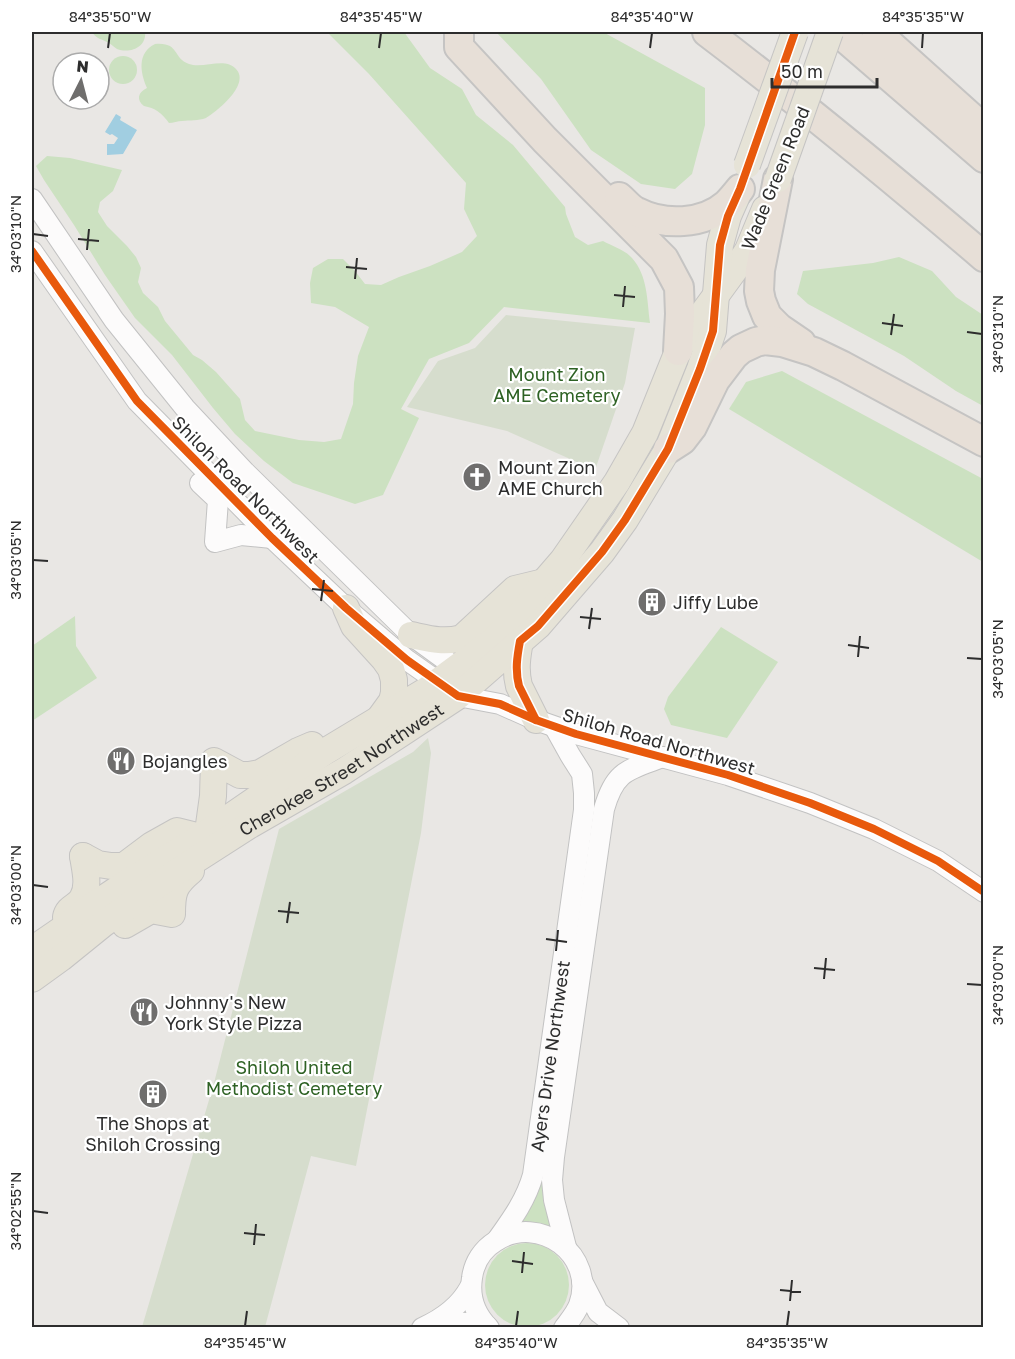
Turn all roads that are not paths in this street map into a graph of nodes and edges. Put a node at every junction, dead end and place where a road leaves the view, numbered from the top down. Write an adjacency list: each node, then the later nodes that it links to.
1 (707, 32): 13 (highway)
2 (795, 32): 9 (main road, Wade Green Road, bridge)
3 (830, 32): 10 (main road, Wade Green Road, bridge)
4 (838, 32): 8 (highway)
5 (876, 32): 7 (highway)
6 (457, 33): 9 (highway); 15 (highway)
7 (984, 129)
8 (984, 158)
9 (743, 177): 14 (main road, Wade Green Road)
10 (778, 179): 14 (main road, Wade Green Road); 16 (highway)
11 (32, 199): 23 (street, Shiloh Road Northwest)
12 (32, 250): 17 (street, Shiloh Road Northwest)
13 (984, 257)
14 (716, 295): 15 (main road, Cherokee Street Northwest); 19 (main road, Cherokee Street Northwest)
15 (678, 351): 21 (main road, Cherokee Street Northwest)
16 (813, 352): 18 (highway); 19 (highway)
17 (153, 417): 20 (street, Shiloh Road Northwest); 20 (street)
18 (984, 442)
19 (668, 449): 24 (main road, Cherokee Street Northwest)
20 (272, 538): 22 (street, Shiloh Road Northwest)
21 (544, 582): 23 (main road); 25 (main road, Cherokee Street Northwest)
22 (346, 608): 25 (street, Shiloh Road Northwest); 26 (main road)
23 (411, 635): 25 (street, Shiloh Road Northwest)
24 (519, 641): 25 (main road, Cherokee Street Northwest); 27 (main road)
25 (457, 682): 26 (main road, Cherokee Street Northwest); 27 (street, Shiloh Road Northwest); 30 (main road, Cherokee Street Northwest)
26 (379, 719): 28 (main road, Cherokee Street Northwest)
27 (546, 724): 29 (street, Shiloh Road Northwest); 35 (street, Ayers Drive Northwest)
28 (351, 737): 30 (main road, Cherokee Street Northwest); 30 (main road)
29 (663, 758): 31 (street, Shiloh Road Northwest); 36 (street, Ayers Drive Northwest)
30 (211, 836): 32 (main road, Cherokee Street Northwest); 32 (main road); 34 (main road)
31 (984, 892)
32 (64, 928): 33 (main road, Cherokee Street Northwest)
33 (32, 950)
34 (32, 979)
35 (497, 1240): 36 (street); 38 (street, Ayers Drive Northwest)
36 (566, 1247): 37 (street, Ayers Drive Northwest)
37 (582, 1280): 41 (street); 44 (street, Ayers Drive Northwest)
38 (470, 1287): 39 (street); 40 (street)
39 (424, 1327): 40 (street)
40 (488, 1327)
41 (564, 1328)
42 (570, 1328): 43 (street)
43 (614, 1328)
44 (619, 1328)

